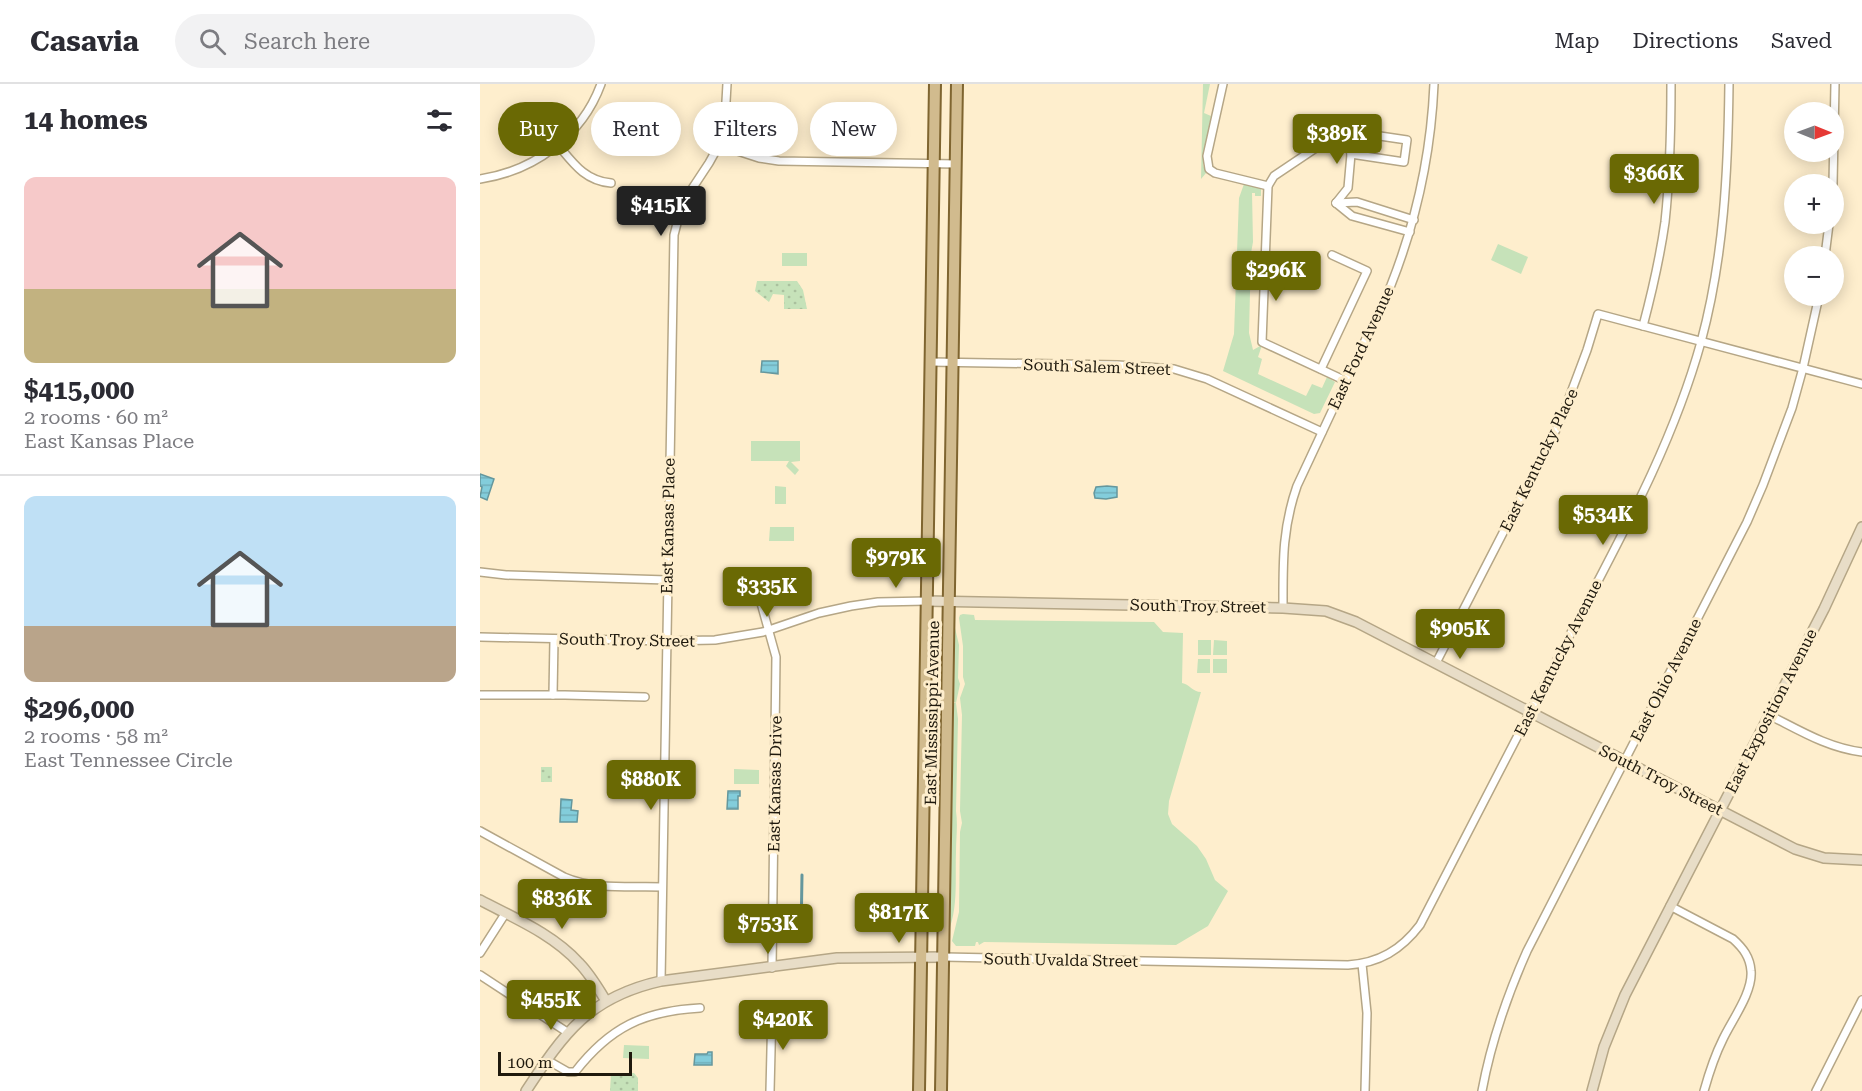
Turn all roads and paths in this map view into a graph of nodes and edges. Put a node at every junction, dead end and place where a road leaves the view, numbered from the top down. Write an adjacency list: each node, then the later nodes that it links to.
1 (601, 84): 11 (street)
2 (727, 84): 10 (street, East Kansas Place)
3 (935, 84): 18 (main road, East Mississippi Avenue)
4 (957, 84): 19 (main road, East Mississippi Avenue)
5 (1223, 84): 23 (street)
6 (1434, 84): 25 (street, East Ford Avenue)
7 (1671, 84): 29 (street)
8 (1729, 84): 30 (street, East Kentucky Avenue)
9 (1835, 84): 20 (street)
10 (726, 102)
11 (579, 123)
12 (1346, 131): 13 (street); 13 (street); 23 (street)
13 (1351, 154): 24 (street)
14 (542, 156): 21 (street)
15 (568, 156): 22 (street)
16 (713, 156): 40 (street, East Kansas Place)
17 (750, 156): 18 (street)
18 (934, 164): 19 (street); 31 (main road, East Mississippi Avenue)
19 (956, 164): 32 (main road, East Mississippi Avenue)
20 (1833, 174)
21 (480, 179)
22 (610, 183)
23 (1268, 186): 34 (street)
24 (1336, 203): 25 (street); 26 (street)
25 (1414, 220): 26 (street, East Ford Avenue)
26 (1410, 232): 35 (street, East Ford Avenue)
27 (1332, 255): 34 (street)
28 (1817, 306): 33 (street, East Ohio Avenue)
29 (1643, 326): 30 (street, East Kentucky Place); 49 (street, East Kentucky Place)
30 (1701, 341): 33 (street, East Kentucky Place); 53 (street, East Kentucky Avenue)
31 (931, 362): 32 (street, South Salem Street); 41 (main road, East Mississippi Avenue)
32 (953, 362): 37 (street, South Salem Street); 42 (main road, East Mississippi Avenue)
33 (1803, 368): 36 (street, East Kentucky Place); 56 (street, East Ohio Avenue)
34 (1321, 369): 35 (street)
35 (1346, 381): 37 (street, East Ford Avenue)
36 (1862, 384)
37 (1322, 432): 44 (street, East Ford Avenue)
38 (1862, 527): 54 (street, East Exposition Avenue)
39 (480, 572): 40 (street)
40 (668, 580): 48 (street, East Kansas Place)
41 (927, 601): 42 (street, South Troy Street); 45 (street, South Troy Street); 65 (main road, East Mississippi Avenue)
42 (949, 602): 44 (street, South Troy Street); 66 (main road, East Mississippi Avenue)
43 (761, 603): 45 (street, East Kansas Drive)
44 (1283, 608): 49 (street, South Troy Street)
45 (770, 630): 48 (street, South Troy Street); 68 (street, East Kansas Drive)
46 (480, 637): 47 (street, South Troy Street)
47 (554, 639): 48 (street, South Troy Street); 51 (street)
48 (666, 641): 60 (street, East Kansas Place)
49 (1436, 663): 53 (street, South Troy Street)
50 (480, 695): 51 (street)
51 (553, 695): 52 (street)
52 (645, 697)
53 (1530, 712): 56 (street, South Troy Street); 67 (street, East Kentucky Avenue)
54 (1769, 715): 55 (street); 57 (street, East Exposition Avenue)
55 (1862, 752)
56 (1624, 761): 57 (street, South Troy Street); 82 (street, East Ohio Avenue)
57 (1720, 811): 59 (street, South Troy Street); 62 (street, East Exposition Avenue)
58 (480, 831): 60 (street)
59 (1862, 860)
60 (662, 887): 70 (street, East Kansas Place)
61 (480, 900): 63 (street)
62 (1670, 906): 83 (street, East Exposition Avenue); 84 (street)
63 (505, 914): 64 (street); 72 (street)
64 (480, 953)
65 (922, 957): 66 (street, South Uvalda Street); 68 (street, South Uvalda Street); 79 (main road, East Mississippi Avenue)
66 (944, 957): 67 (street, South Uvalda Street); 80 (main road, East Mississippi Avenue)
67 (1362, 964): 81 (street)
68 (772, 968): 70 (street, South Uvalda Street)
69 (480, 975): 75 (street)
70 (661, 981): 72 (street, South Uvalda Street)
71 (1862, 1000): 85 (street)
72 (606, 1001): 75 (street, South Uvalda Street)
73 (700, 1008): 76 (street)
74 (772, 1010): 78 (street)
75 (567, 1032): 76 (street, South Uvalda Street)
76 (547, 1060): 77 (street, South Uvalda Street)
77 (526, 1091)
78 (770, 1091)
79 (919, 1091)
80 (941, 1091)
81 (1365, 1091)
82 (1482, 1091)
83 (1592, 1091)
84 (1704, 1091)
85 (1816, 1091)

